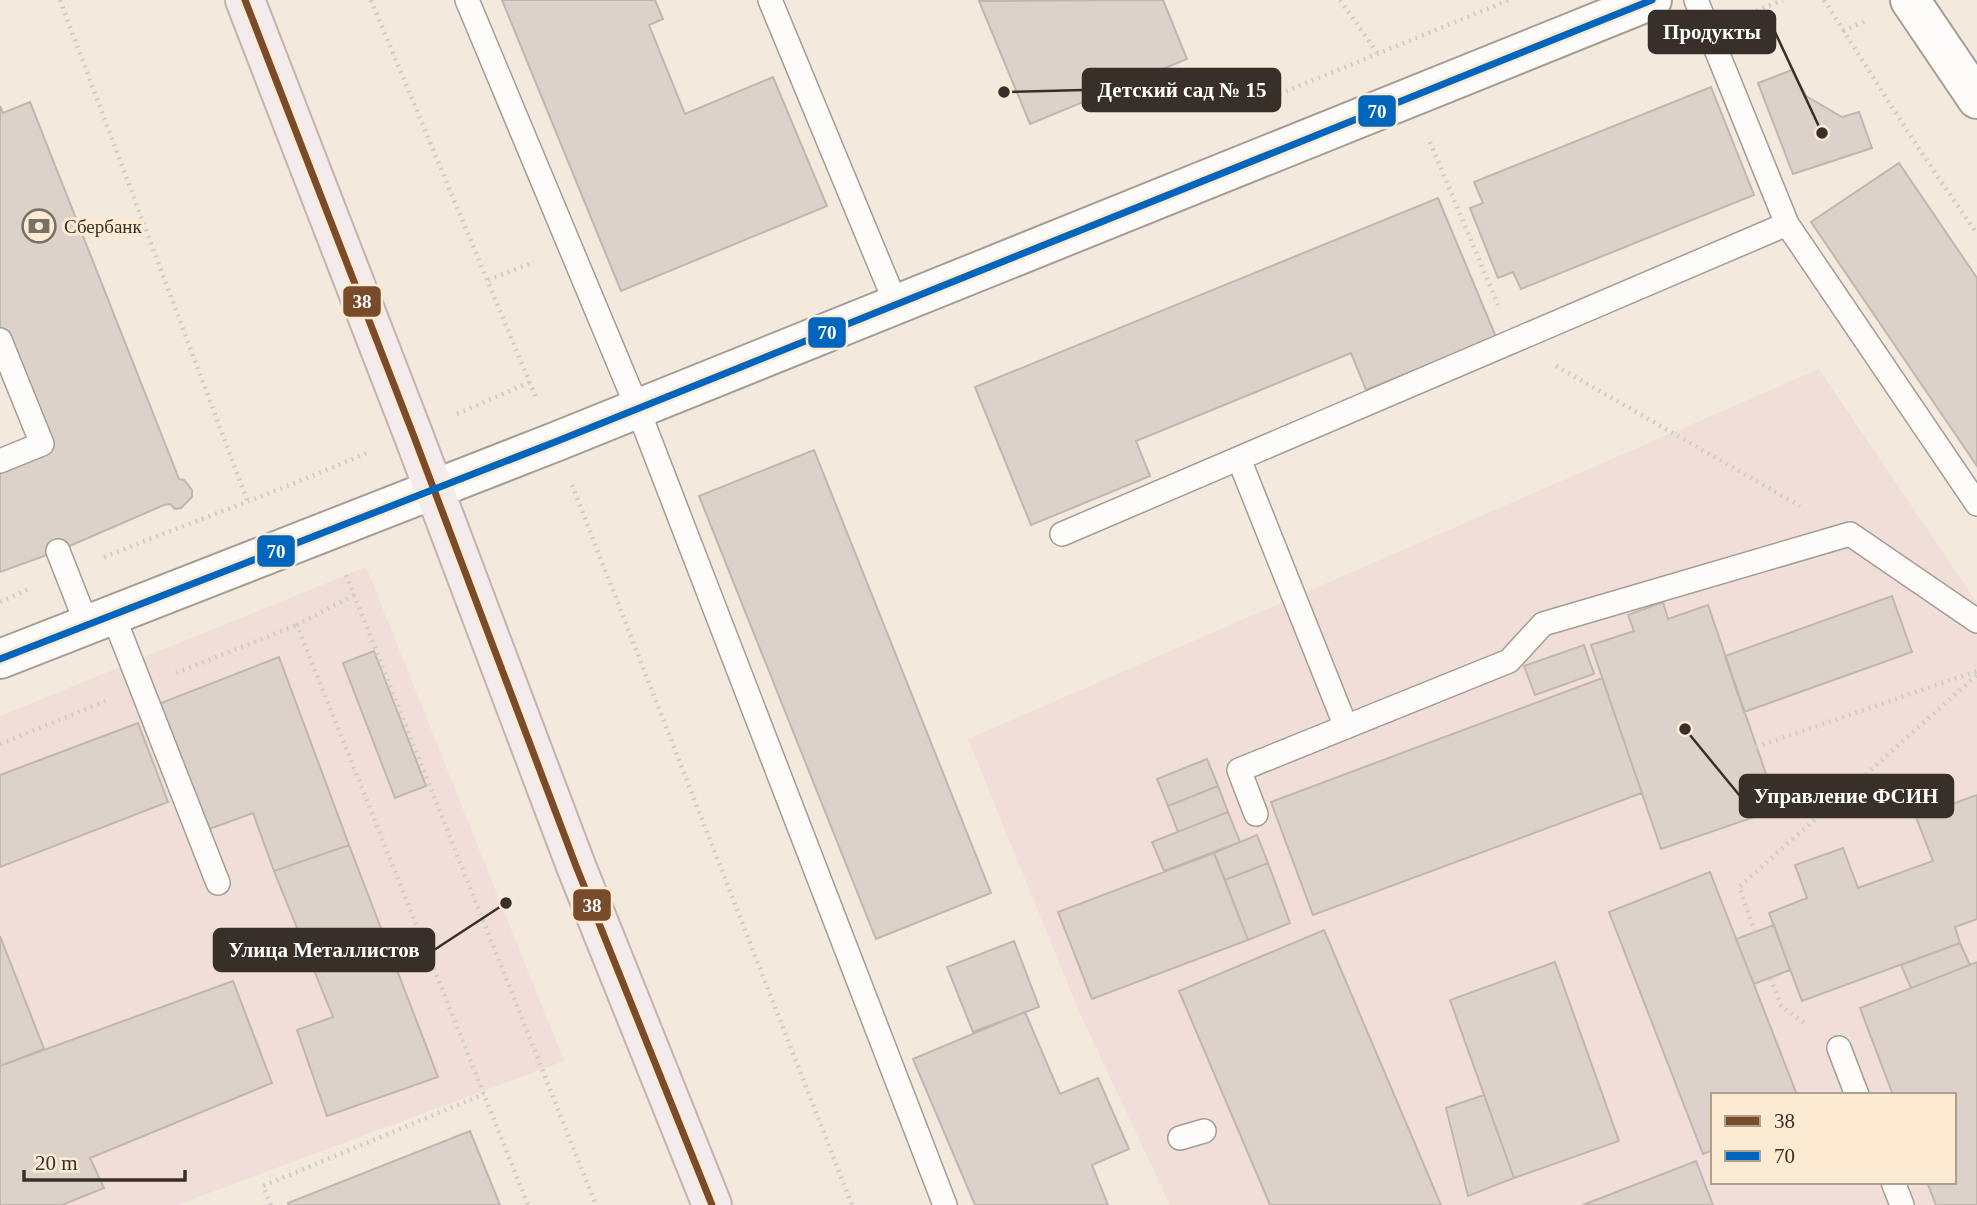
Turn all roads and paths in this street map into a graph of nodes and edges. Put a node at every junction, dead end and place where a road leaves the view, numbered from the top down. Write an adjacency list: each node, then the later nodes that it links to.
1 (60, 0): 31 (path)
2 (245, 0): 27 (main road)
3 (371, 0): 17 (path)
4 (467, 0): 16 (lane)
5 (770, 0): 18 (lane)
6 (1340, 0): 11 (path)
7 (1652, 0): 18 (street)
8 (1696, 0): 14 (lane)
9 (1824, 0): 15 (path)
10 (1910, 0): 12 (street)
11 (1378, 54)
12 (1977, 99)
13 (1430, 141): 20 (path)
14 (1787, 224): 20 (lane); 28 (lane)
15 (1977, 234)
16 (570, 248): 17 (path); 23 (lane)
17 (488, 279): 21 (path)
18 (896, 304): 23 (street)
19 (0, 340): 26 (lane)
20 (1513, 341): 25 (lane); 30 (path)
21 (530, 382)
22 (537, 400): 24 (path)
23 (637, 407): 24 (street); 54 (lane)
24 (555, 442): 27 (street); 53 (path)
25 (1239, 458): 29 (lane); 37 (lane)
26 (0, 461)
27 (433, 489): 33 (street); 52 (main road)
28 (1977, 503)
29 (1062, 534)
30 (1850, 534): 34 (lane); 37 (lane)
31 (61, 562): 32 (path); 33 (lane)
32 (0, 601)
33 (100, 620): 35 (street); 40 (lane)
34 (1977, 621)
35 (0, 659)
36 (1977, 673): 38 (path); 41 (path)
37 (1346, 727): 39 (lane)
38 (1756, 747)
39 (1256, 814)
40 (218, 883)
41 (1755, 932)
42 (1771, 978): 43 (path)
43 (1839, 1048): 44 (lane)
44 (1856, 1093)
45 (484, 1094): 49 (path); 50 (path); 51 (path)
46 (1204, 1130): 47 (lane)
47 (1180, 1138)
48 (1894, 1184): 55 (lane)
49 (271, 1205)
50 (528, 1205)
51 (596, 1205)
52 (712, 1205)
53 (852, 1205)
54 (945, 1205)
55 (1902, 1205)

